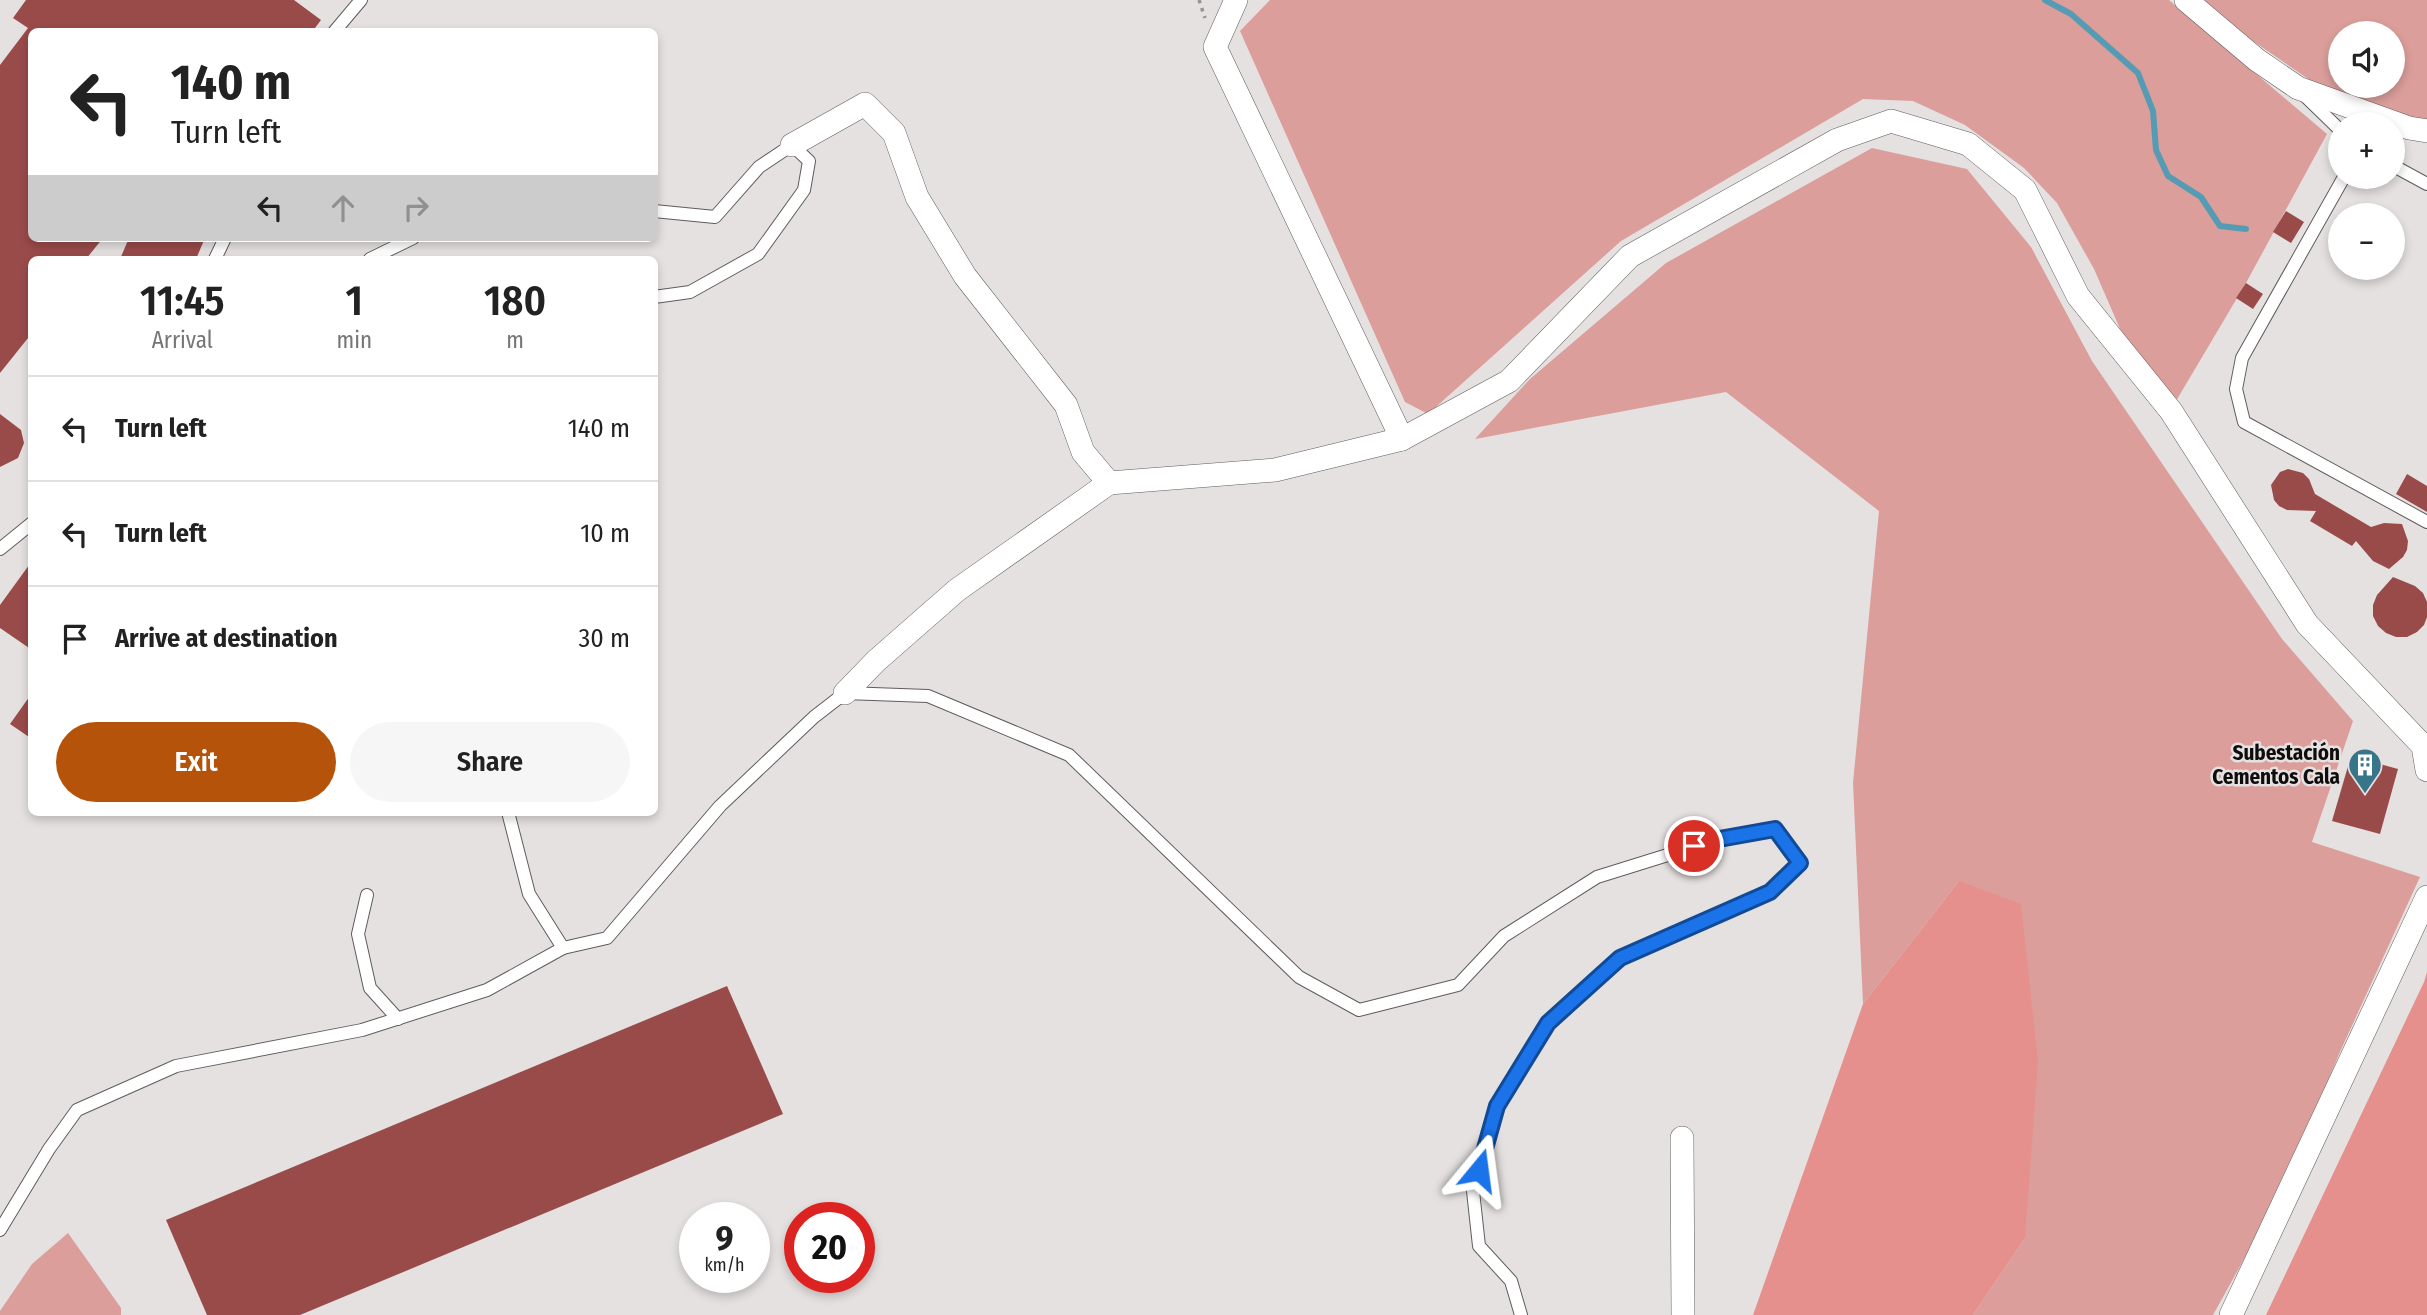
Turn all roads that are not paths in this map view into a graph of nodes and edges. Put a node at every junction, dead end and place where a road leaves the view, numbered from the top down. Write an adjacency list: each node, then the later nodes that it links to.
1 (361, 0): 4 (lane)
2 (1236, 0): 16 (street)
3 (2186, 0): 5 (street)
4 (337, 28)
5 (2298, 88): 6 (lane); 7 (street)
6 (2328, 118)
7 (2427, 131)
8 (792, 145): 12 (lane); 15 (lane); 17 (street)
9 (2405, 172): 10 (lane)
10 (2427, 184)
11 (2337, 189): 18 (lane)
12 (658, 211)
13 (405, 242): 14 (lane)
14 (376, 256)
15 (658, 296)
16 (1402, 439): 17 (street); 22 (street)
17 (1109, 483): 21 (street)
18 (2427, 523)
19 (28, 526): 20 (lane)
20 (0, 549)
21 (845, 693): 26 (lane); 30 (lane)
22 (2427, 770)
23 (509, 816): 26 (lane)
24 (367, 895): 27 (lane)
25 (2427, 897): 32 (street)
26 (563, 948): 27 (lane)
27 (398, 1018): 29 (lane)
28 (1682, 1139): 31 (street)
29 (0, 1230)
30 (1521, 1315)
31 (1683, 1315)
32 (2231, 1315)

